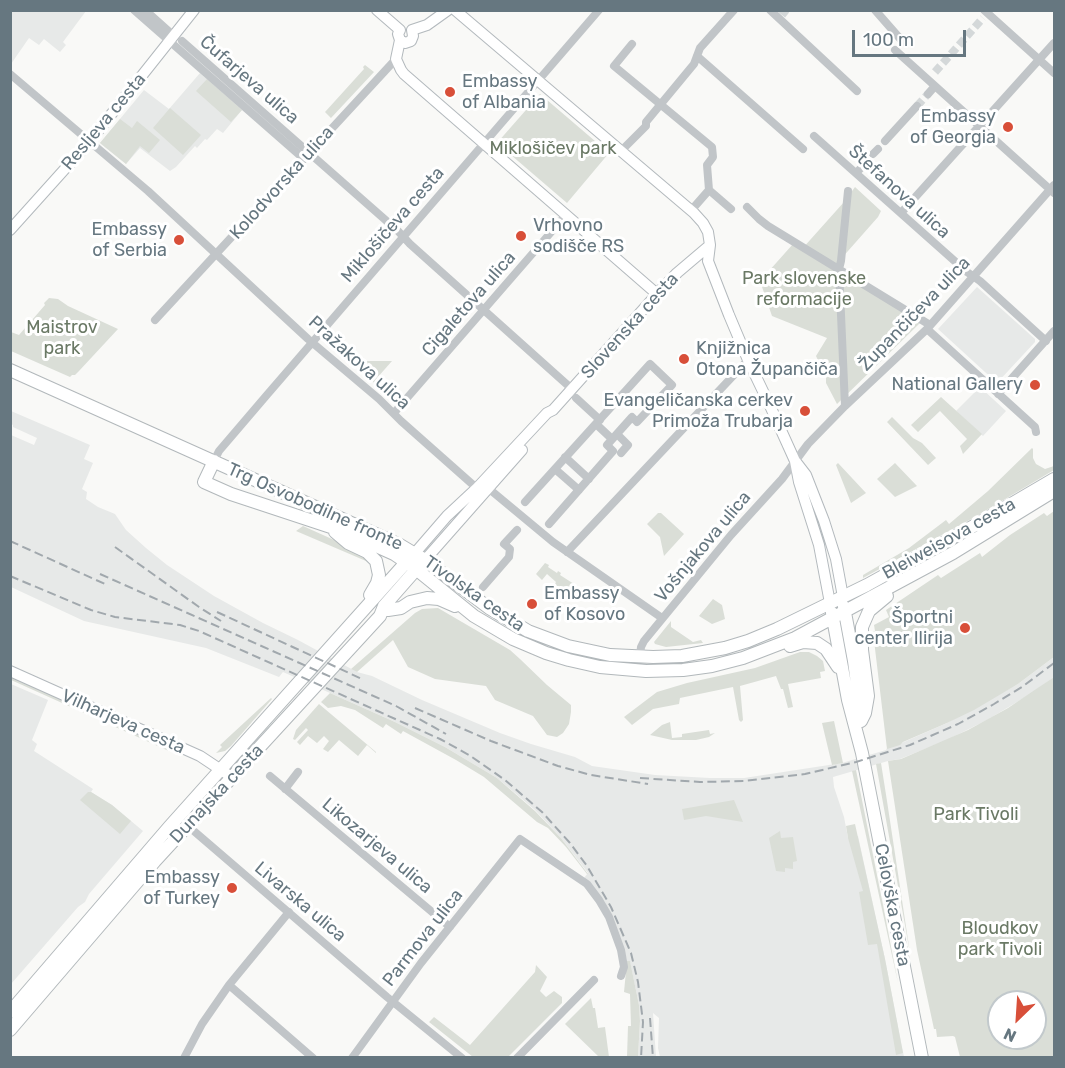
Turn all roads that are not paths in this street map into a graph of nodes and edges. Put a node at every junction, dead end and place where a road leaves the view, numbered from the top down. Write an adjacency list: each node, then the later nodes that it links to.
1 (134, 10): 13 (street, Čufarjeva ulica)
2 (145, 10): 13 (street, Čufarjeva ulica)
3 (194, 10): 13 (main road, Resljeva cesta)
4 (377, 10): 12 (main road)
5 (448, 10): 12 (main road)
6 (455, 10): 25 (main road)
7 (598, 10): 25 (street, Miklošičeva cesta)
8 (735, 10): 18 (street)
9 (770, 10): 27 (street)
10 (875, 10): 14 (street)
11 (985, 14): 20 (street)
12 (400, 35): 19 (main road, Kolodvorska ulica)
13 (175, 40): 34 (main road, Resljeva cesta); 38 (street, Čufarjeva ulica); 38 (street, Čufarjeva ulica)
14 (903, 42)
15 (1054, 43): 20 (street)
16 (632, 44): 29 (street)
17 (895, 50): 24 (street)
18 (697, 56): 29 (street); 36 (street)
19 (396, 58): 33 (main road); 38 (street, Kolodvorska ulica)
20 (1040, 59): 22 (street); 31 (street)
21 (935, 72): 24 (street)
22 (1054, 73)
23 (10, 74): 34 (street, Pražakova ulica)
24 (928, 80): 26 (street)
25 (536, 84): 33 (street, Miklošičeva cesta); 37 (main road)
26 (935, 86): 28 (street); 31 (street)
27 (857, 91)
28 (928, 94)
29 (663, 106): 37 (street); 41 (street)
30 (916, 106): 35 (street)
31 (980, 126): 42 (street); 47 (street)
32 (814, 136): 40 (street, Štefanova ulica)
33 (487, 140): 48 (main road); 50 (street, Miklošičeva cesta)
34 (90, 141): 49 (main road, Resljeva cesta); 52 (street, Pražakova ulica)
35 (885, 141)
36 (803, 148)
37 (623, 150): 51 (main road)
38 (307, 156): 50 (street, Čufarjeva ulica); 52 (street, Kolodvorska ulica)
39 (864, 165): 40 (street)
40 (856, 173): 47 (street, Štefanova ulica)
41 (709, 190): 44 (street); 46 (street)
42 (1053, 190): 54 (street, Župančičeva ulica)
43 (848, 191): 53 (street)
44 (695, 206)
45 (747, 207): 53 (street)
46 (731, 209)
47 (901, 213): 54 (street, Štefanova ulica)
48 (566, 215): 55 (main road); 56 (street, Cigaletova ulica)
49 (10, 230)
50 (403, 237): 56 (street, Čufarjeva ulica); 61 (street, Miklošičeva cesta)
51 (710, 245): 55 (main road, Slovenska cesta); 62 (main road)
52 (217, 254): 57 (street, Kolodvorska ulica); 61 (street, Pražakova ulica)
53 (839, 269): 58 (street); 66 (street)
54 (974, 276): 58 (street, Župančičeva ulica); 60 (street, Štefanova ulica)
55 (657, 294): 64 (main road, Slovenska cesta)
56 (483, 310): 64 (street, Čufarjeva ulica); 67 (street, Cigaletova ulica)
57 (155, 320)
58 (928, 327): 65 (street); 66 (street, Župančičeva ulica)
59 (1054, 331): 60 (street)
60 (1046, 340): 65 (street)
61 (312, 342): 67 (street, Pražakova ulica); 73 (street, Miklošičeva cesta)
62 (748, 360): 74 (main road); 85 (street)
63 (10, 370): 73 (main road, Trg Osvobodilne fronte)
64 (574, 394): 68 (street, Čufarjeva ulica); 78 (main road, Slovenska cesta)
65 (998, 394): 69 (street)
66 (845, 406): 74 (street, Župančičeva ulica)
67 (394, 413): 78 (street, Pražakova ulica)
68 (598, 422): 70 (street, Čufarjeva ulica); 70 (street); 72 (street)
69 (1036, 432)
70 (614, 437): 71 (street); 76 (street)
71 (621, 453)
72 (566, 458): 75 (street); 76 (street)
73 (214, 461): 83 (main road, Trg Osvobodilne fronte); 86 (main road, Trg Osvobodilne fronte)
74 (795, 461): 90 (main road); 91 (main road); 96 (street, Vošnjakova ulica)
75 (555, 469): 79 (street); 81 (street)
76 (589, 479): 79 (street)
77 (1054, 479): 90 (main road, Bleiweisova cesta)
78 (482, 490): 85 (street, Pražakova ulica); 86 (main road, Slovenska cesta)
79 (579, 490): 82 (street)
80 (1054, 491): 87 (main road, Bleiweisova cesta)
81 (525, 502)
82 (549, 524)
83 (330, 527): 86 (main road, Trg Osvobodilne fronte); 92 (main road)
84 (517, 530): 88 (street)
85 (567, 552): 96 (street, Pražakova ulica)
86 (415, 561): 89 (main road, Tivolska cesta); 92 (main road, Dunajska cesta); 94 (main road, Dunajska cesta); 99 (main road, Tivolska cesta)
87 (919, 572): 93 (main road, Bleiweisova cesta); 102 (main road)
88 (483, 587)
89 (450, 597): 94 (main road); 95 (main road, Tivolska cesta)
90 (843, 597): 91 (main road, Tivolska cesta); 93 (main road, Celovška cesta)
91 (830, 603): 97 (main road, Celovška cesta); 99 (main road, Tivolska cesta)
92 (363, 611): 104 (main road, Dunajska cesta)
93 (845, 612): 97 (main road, Tivolska cesta); 102 (main road, Celovška cesta)
94 (384, 613): 95 (main road); 107 (main road, Dunajska cesta)
95 (474, 616): 98 (main road, Tivolska cesta)
96 (662, 618): 99 (street, Vošnjakova ulica)
97 (833, 618): 98 (main road, Tivolska cesta); 101 (main road, Celovška cesta)
98 (771, 647): 101 (main road)
99 (640, 656)
100 (10, 671): 104 (main road, Vilharjeva cesta)
101 (843, 674): 103 (main road, Celovška cesta)
102 (861, 722): 103 (main road, Celovška cesta)
103 (862, 753): 123 (main road, Celovška cesta)
104 (221, 769): 107 (main road, Vilharjeva cesta); 116 (main road, Dunajska cesta)
105 (298, 772): 108 (street)
106 (270, 776): 108 (street, Likozarjeva ulica)
107 (232, 778): 109 (main road, Dunajska cesta)
108 (285, 789): 111 (street, Likozarjeva ulica)
109 (188, 826): 110 (street, Livarska ulica); 117 (main road, Dunajska cesta)
110 (289, 912): 114 (street); 115 (street, Livarska ulica)
111 (450, 927): 112 (street, Parmova ulica); 115 (street, Parmova ulica)
112 (621, 976)
113 (594, 980): 122 (street)
114 (229, 985): 118 (street); 119 (street)
115 (393, 1001): 120 (street, Parmova ulica); 121 (street, Livarska ulica)
116 (10, 1012)
117 (10, 1030)
118 (184, 1058)
119 (313, 1058)
120 (352, 1058)
121 (462, 1058)
122 (517, 1058)
123 (922, 1058)

